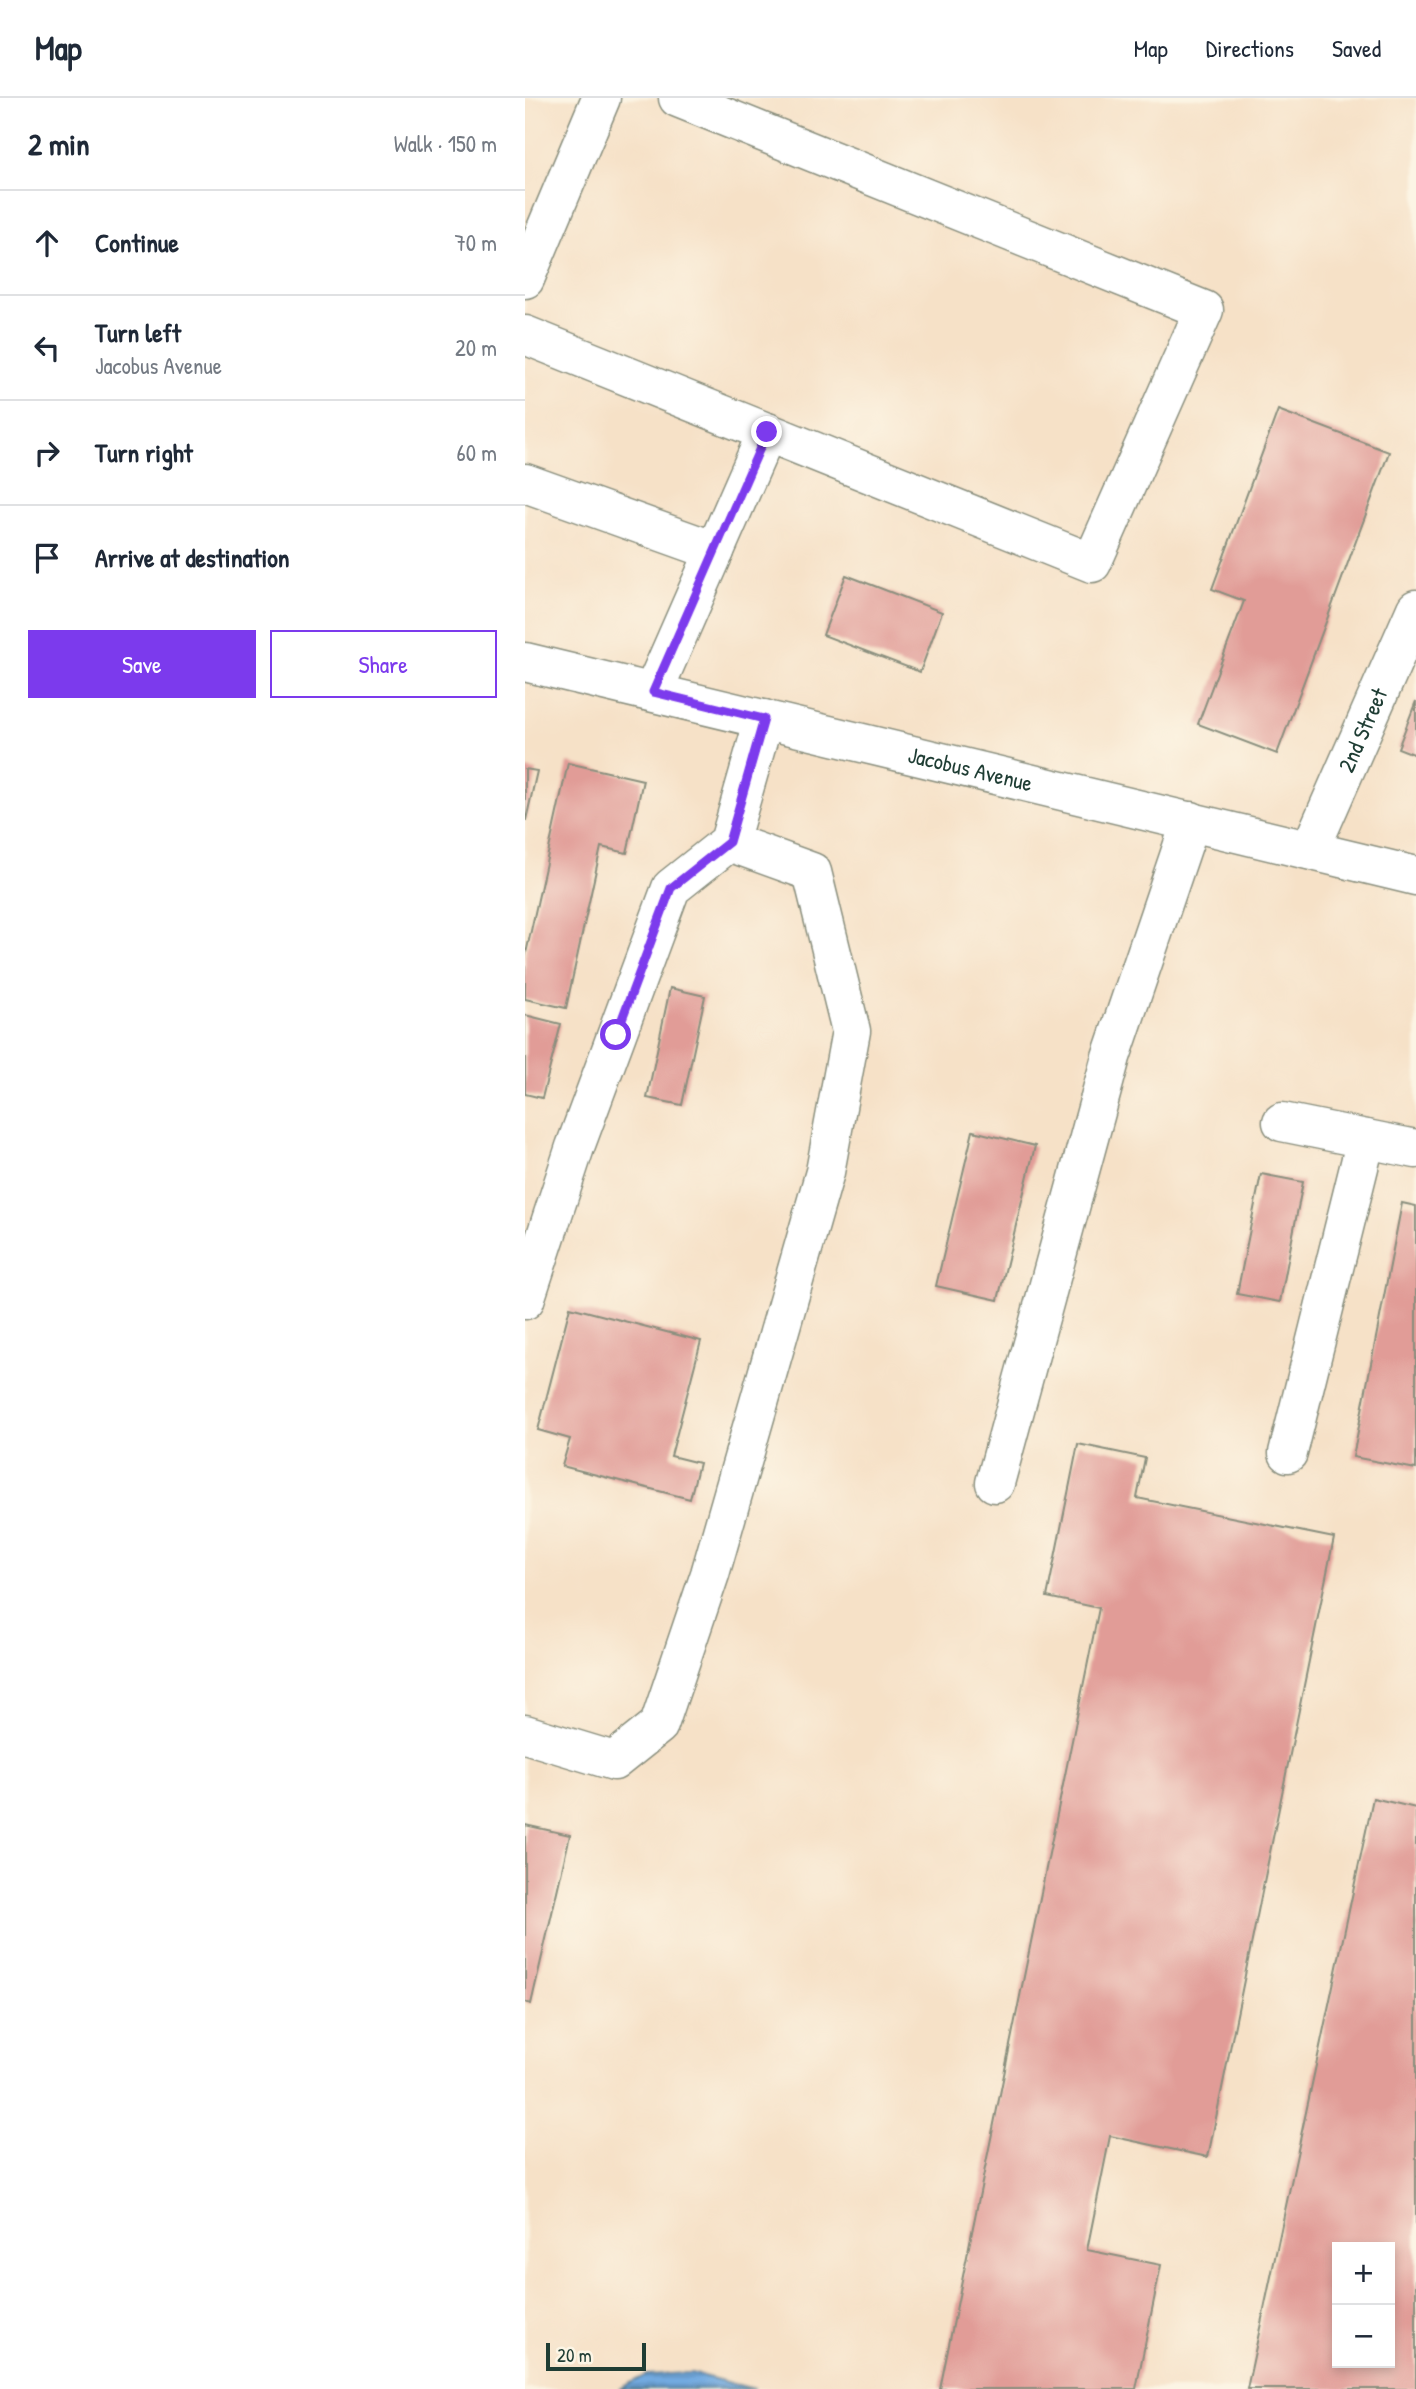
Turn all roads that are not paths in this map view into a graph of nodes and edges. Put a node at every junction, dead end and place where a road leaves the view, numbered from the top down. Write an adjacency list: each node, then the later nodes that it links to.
1 (601, 98): 3 (street)
2 (678, 98): 5 (street)
3 (525, 279)
4 (525, 335): 5 (street)
5 (767, 432): 7 (street)
6 (525, 483): 7 (street)
7 (715, 551): 10 (street)
8 (1416, 609): 14 (street, 2nd Street)
9 (525, 662): 10 (street, Jacobus Avenue)
10 (653, 692): 11 (street, Jacobus Avenue)
11 (764, 719): 12 (street, Jacobus Avenue); 13 (street)
12 (1191, 821): 14 (street, Jacobus Avenue); 21 (street)
13 (729, 842): 19 (street); 22 (street)
14 (1310, 850): 15 (street, Jacobus Avenue)
15 (1416, 876)
16 (1282, 1122): 17 (street)
17 (1366, 1139): 18 (street); 20 (street)
18 (1416, 1149)
19 (525, 1300)
20 (1288, 1453)
21 (995, 1483)
22 (525, 1734)

